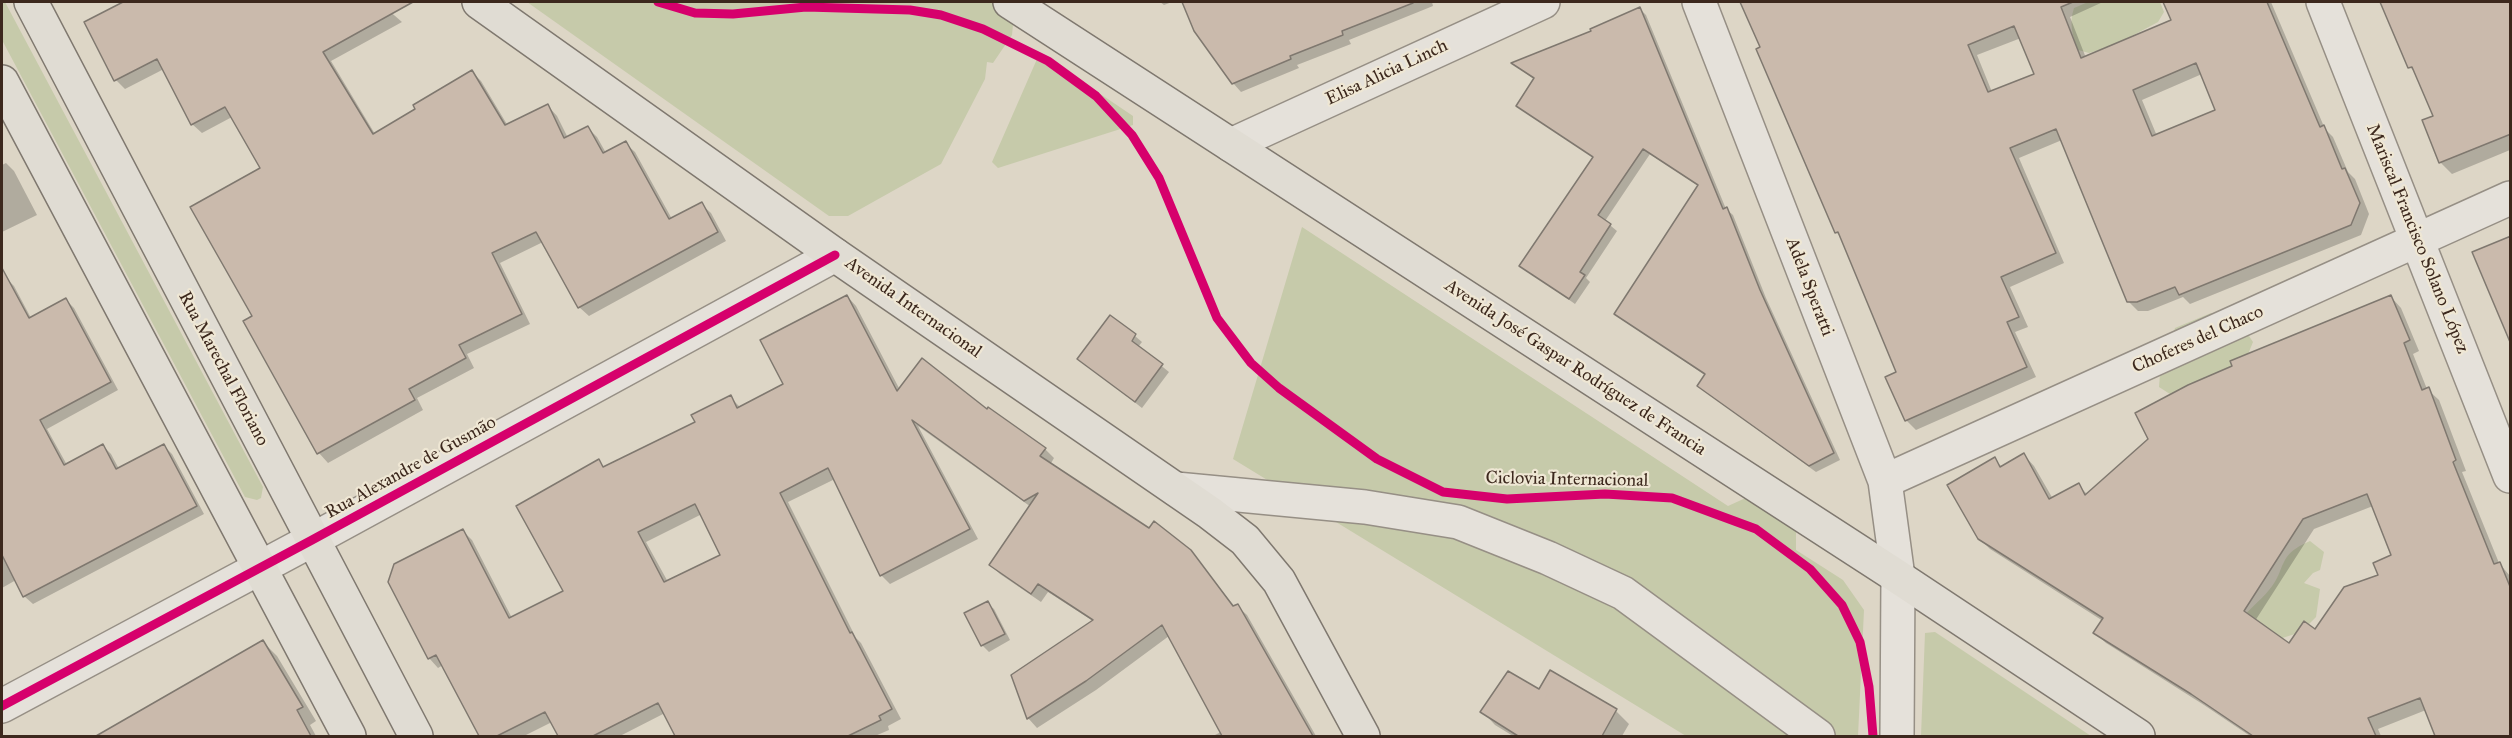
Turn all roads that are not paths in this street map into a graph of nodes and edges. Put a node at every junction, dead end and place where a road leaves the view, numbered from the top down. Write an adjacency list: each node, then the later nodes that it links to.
1 (31, 2): 16 (main road, Rua Marechal Floriano)
2 (479, 2): 12 (main road, Avenida Internacional)
3 (1010, 2): 7 (main road, Avenida José Gaspar Rodríguez de Francia)
4 (1543, 2): 9 (street, Elisa Alicia Linch)
5 (1699, 2): 14 (street, Adela Speratti)
6 (2322, 2): 11 (street, Mariscal Francisco Solano López)
7 (1048, 16): 9 (main road, Avenida José Gaspar Rodríguez de Francia)
8 (2, 82): 17 (main road)
9 (1231, 145): 18 (main road, Avenida José Gaspar Rodríguez de Francia)
10 (2511, 198): 11 (street, Choferes del Chaco)
11 (2418, 240): 13 (street, Mariscal Francisco Solano López); 14 (street, Choferes del Chaco)
12 (835, 255): 15 (main road, Avenida Internacional); 16 (street, Rua Alexandre de Gusmão)
13 (2511, 476)
14 (1885, 482): 18 (street, Adela Speratti)
15 (1176, 489): 22 (main road, Avenida Internacional); 23 (street)
16 (312, 540): 17 (street, Rua Alexandre de Gusmão); 21 (main road, Rua Marechal Floriano)
17 (259, 567): 19 (street, Rua Alexandre de Gusmão); 20 (main road)
18 (1898, 578): 24 (street, Adela Speratti); 25 (main road, Avenida José Gaspar Rodríguez de Francia)
19 (2, 706)
20 (349, 736)
21 (416, 736)
22 (1363, 736)
23 (1818, 736)
24 (1897, 736)
25 (2138, 736)

